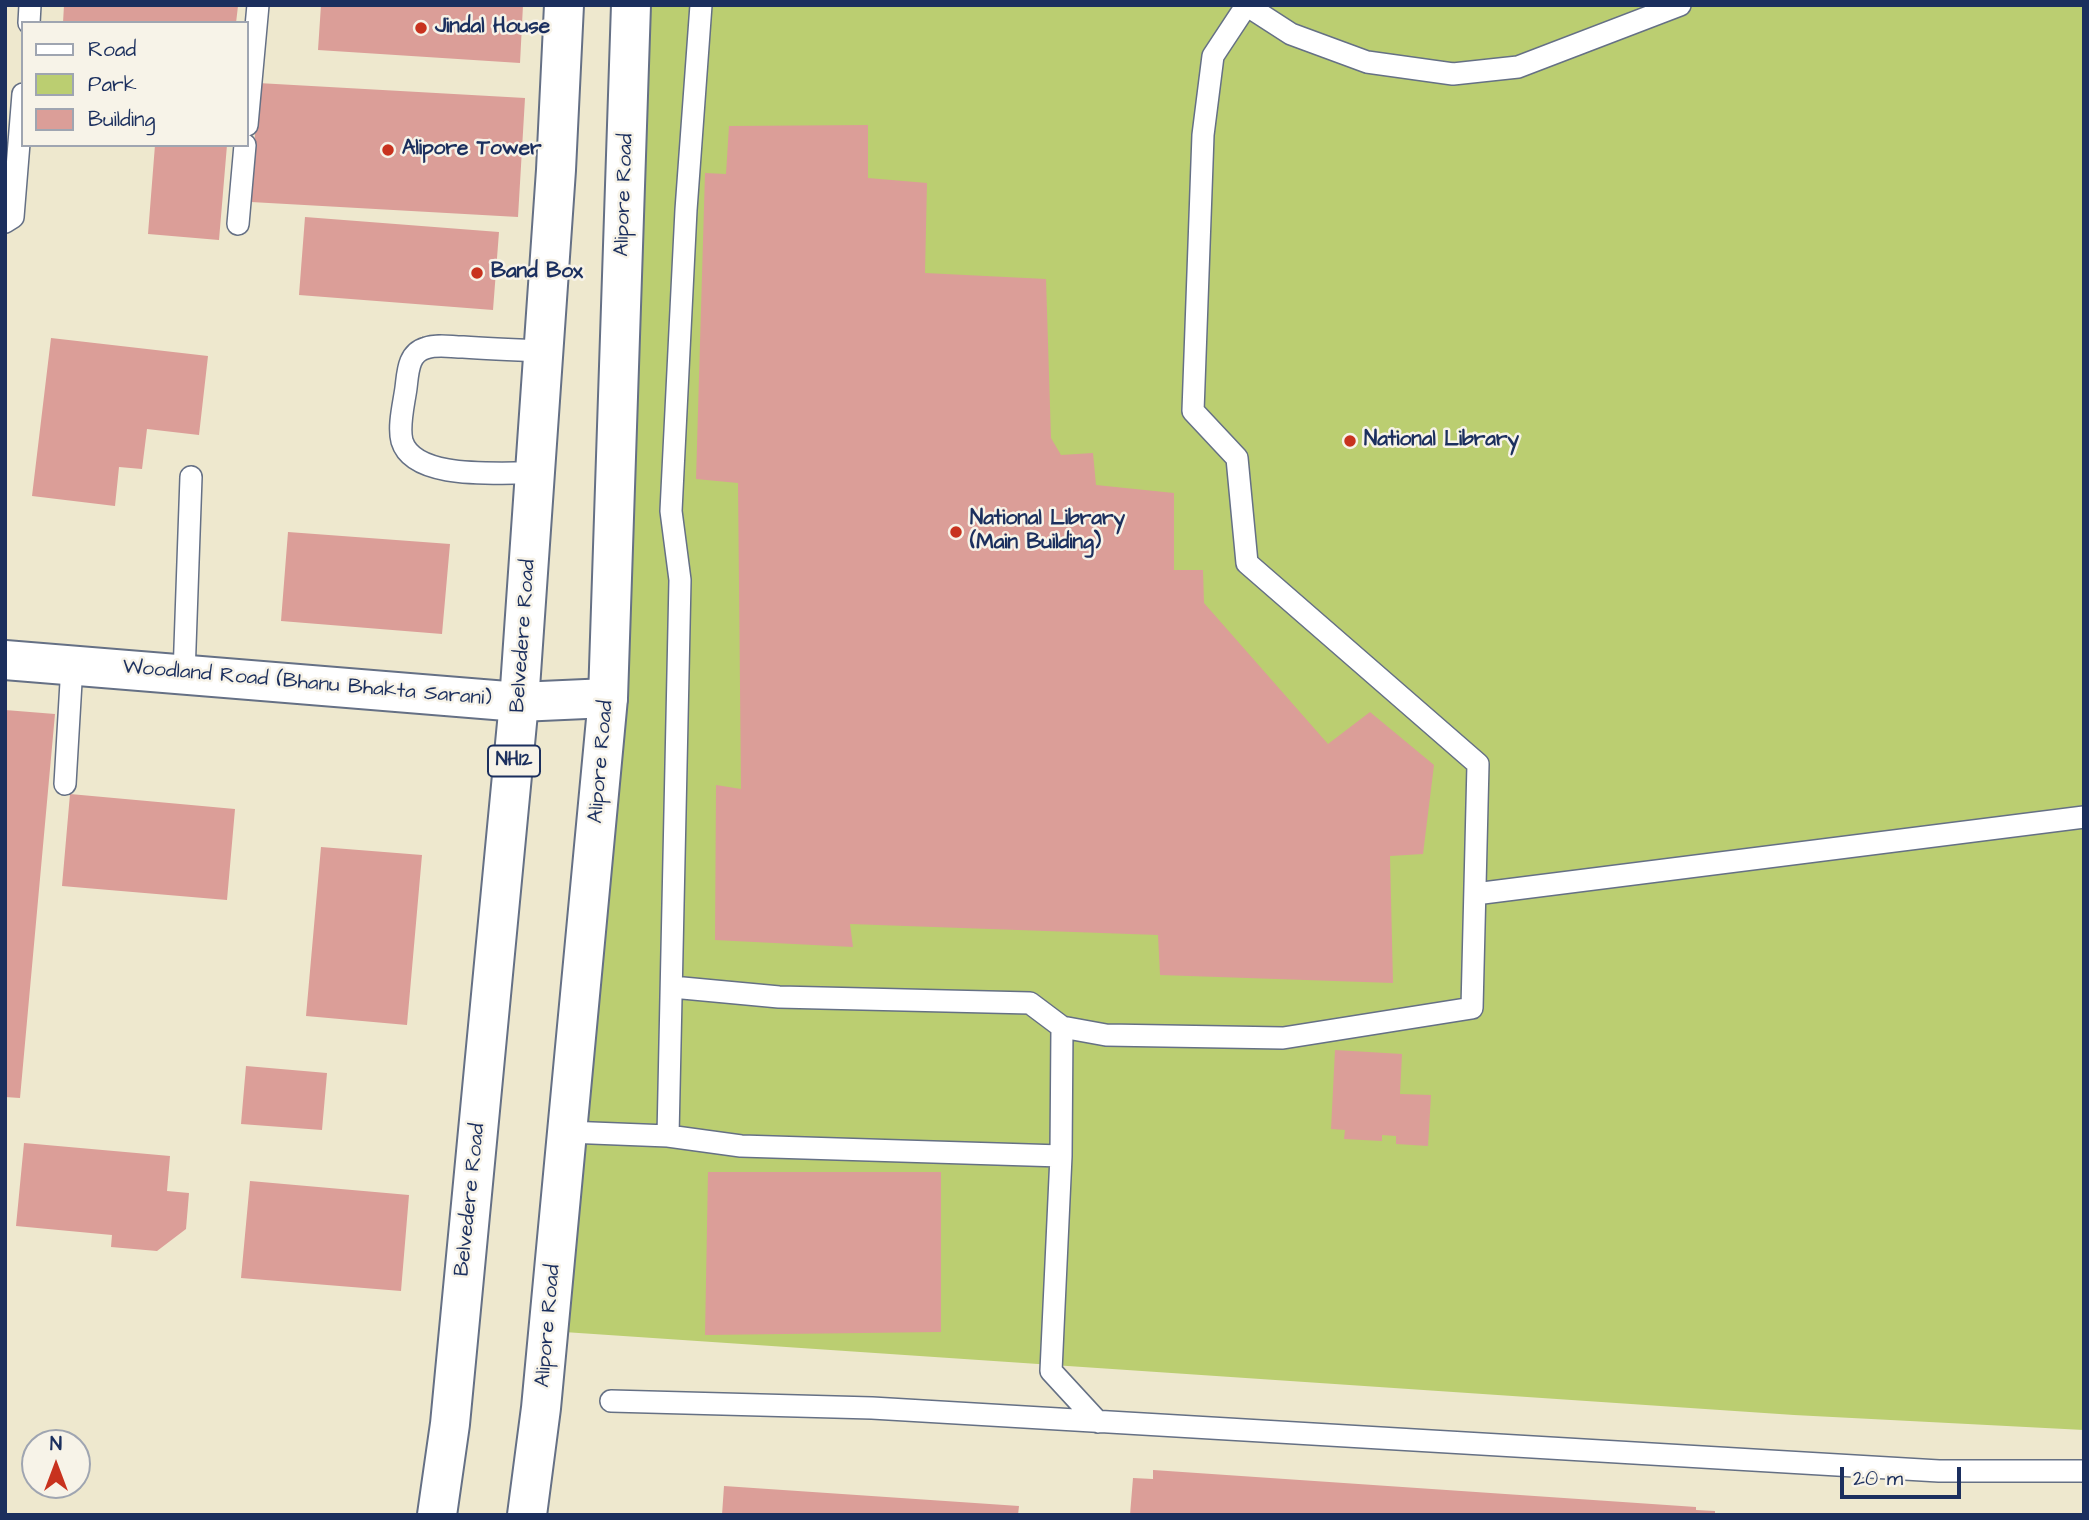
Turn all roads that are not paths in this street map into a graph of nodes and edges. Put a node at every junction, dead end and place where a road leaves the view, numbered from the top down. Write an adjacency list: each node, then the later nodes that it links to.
1 (258, 5): 7 (lane)
2 (564, 5): 12 (main road, Belvedere Road / NH12)
3 (631, 5): 18 (main road, Alipore Road)
4 (701, 5): 23 (lane)
5 (1246, 5): 6 (lane); 22 (lane)
6 (1680, 5)
7 (248, 114)
8 (21, 119): 10 (lane)
9 (245, 147): 11 (lane)
10 (5, 222)
11 (238, 224)
12 (544, 351): 13 (main road, Belvedere Road / NH12); 13 (lane)
13 (535, 473): 19 (main road, Belvedere Road / NH12)
14 (191, 477): 17 (lane)
15 (5, 660): 16 (main road, Woodland Road (Bhanu Bhakta Sarani))
16 (72, 665): 17 (main road, Woodland Road (Bhanu Bhakta Sarani)); 20 (lane)
17 (184, 675): 19 (main road, Woodland Road (Bhanu Bhakta Sarani))
18 (608, 698): 19 (main road, Woodland Road (Bhanu Bhakta Sarani)); 25 (main road, Alipore Road)
19 (519, 702): 31 (main road, Belvedere Road / NH12)
20 (65, 784)
21 (2084, 817): 22 (lane)
22 (1475, 894): 24 (lane)
23 (672, 987): 24 (lane); 26 (lane)
24 (1062, 1027): 27 (lane)
25 (567, 1132): 26 (lane); 32 (main road, Alipore Road)
26 (668, 1136): 27 (lane)
27 (1061, 1156): 29 (lane)
28 (611, 1401): 29 (lane)
29 (1098, 1422): 30 (lane)
30 (2084, 1471)
31 (436, 1515)
32 (527, 1515)

